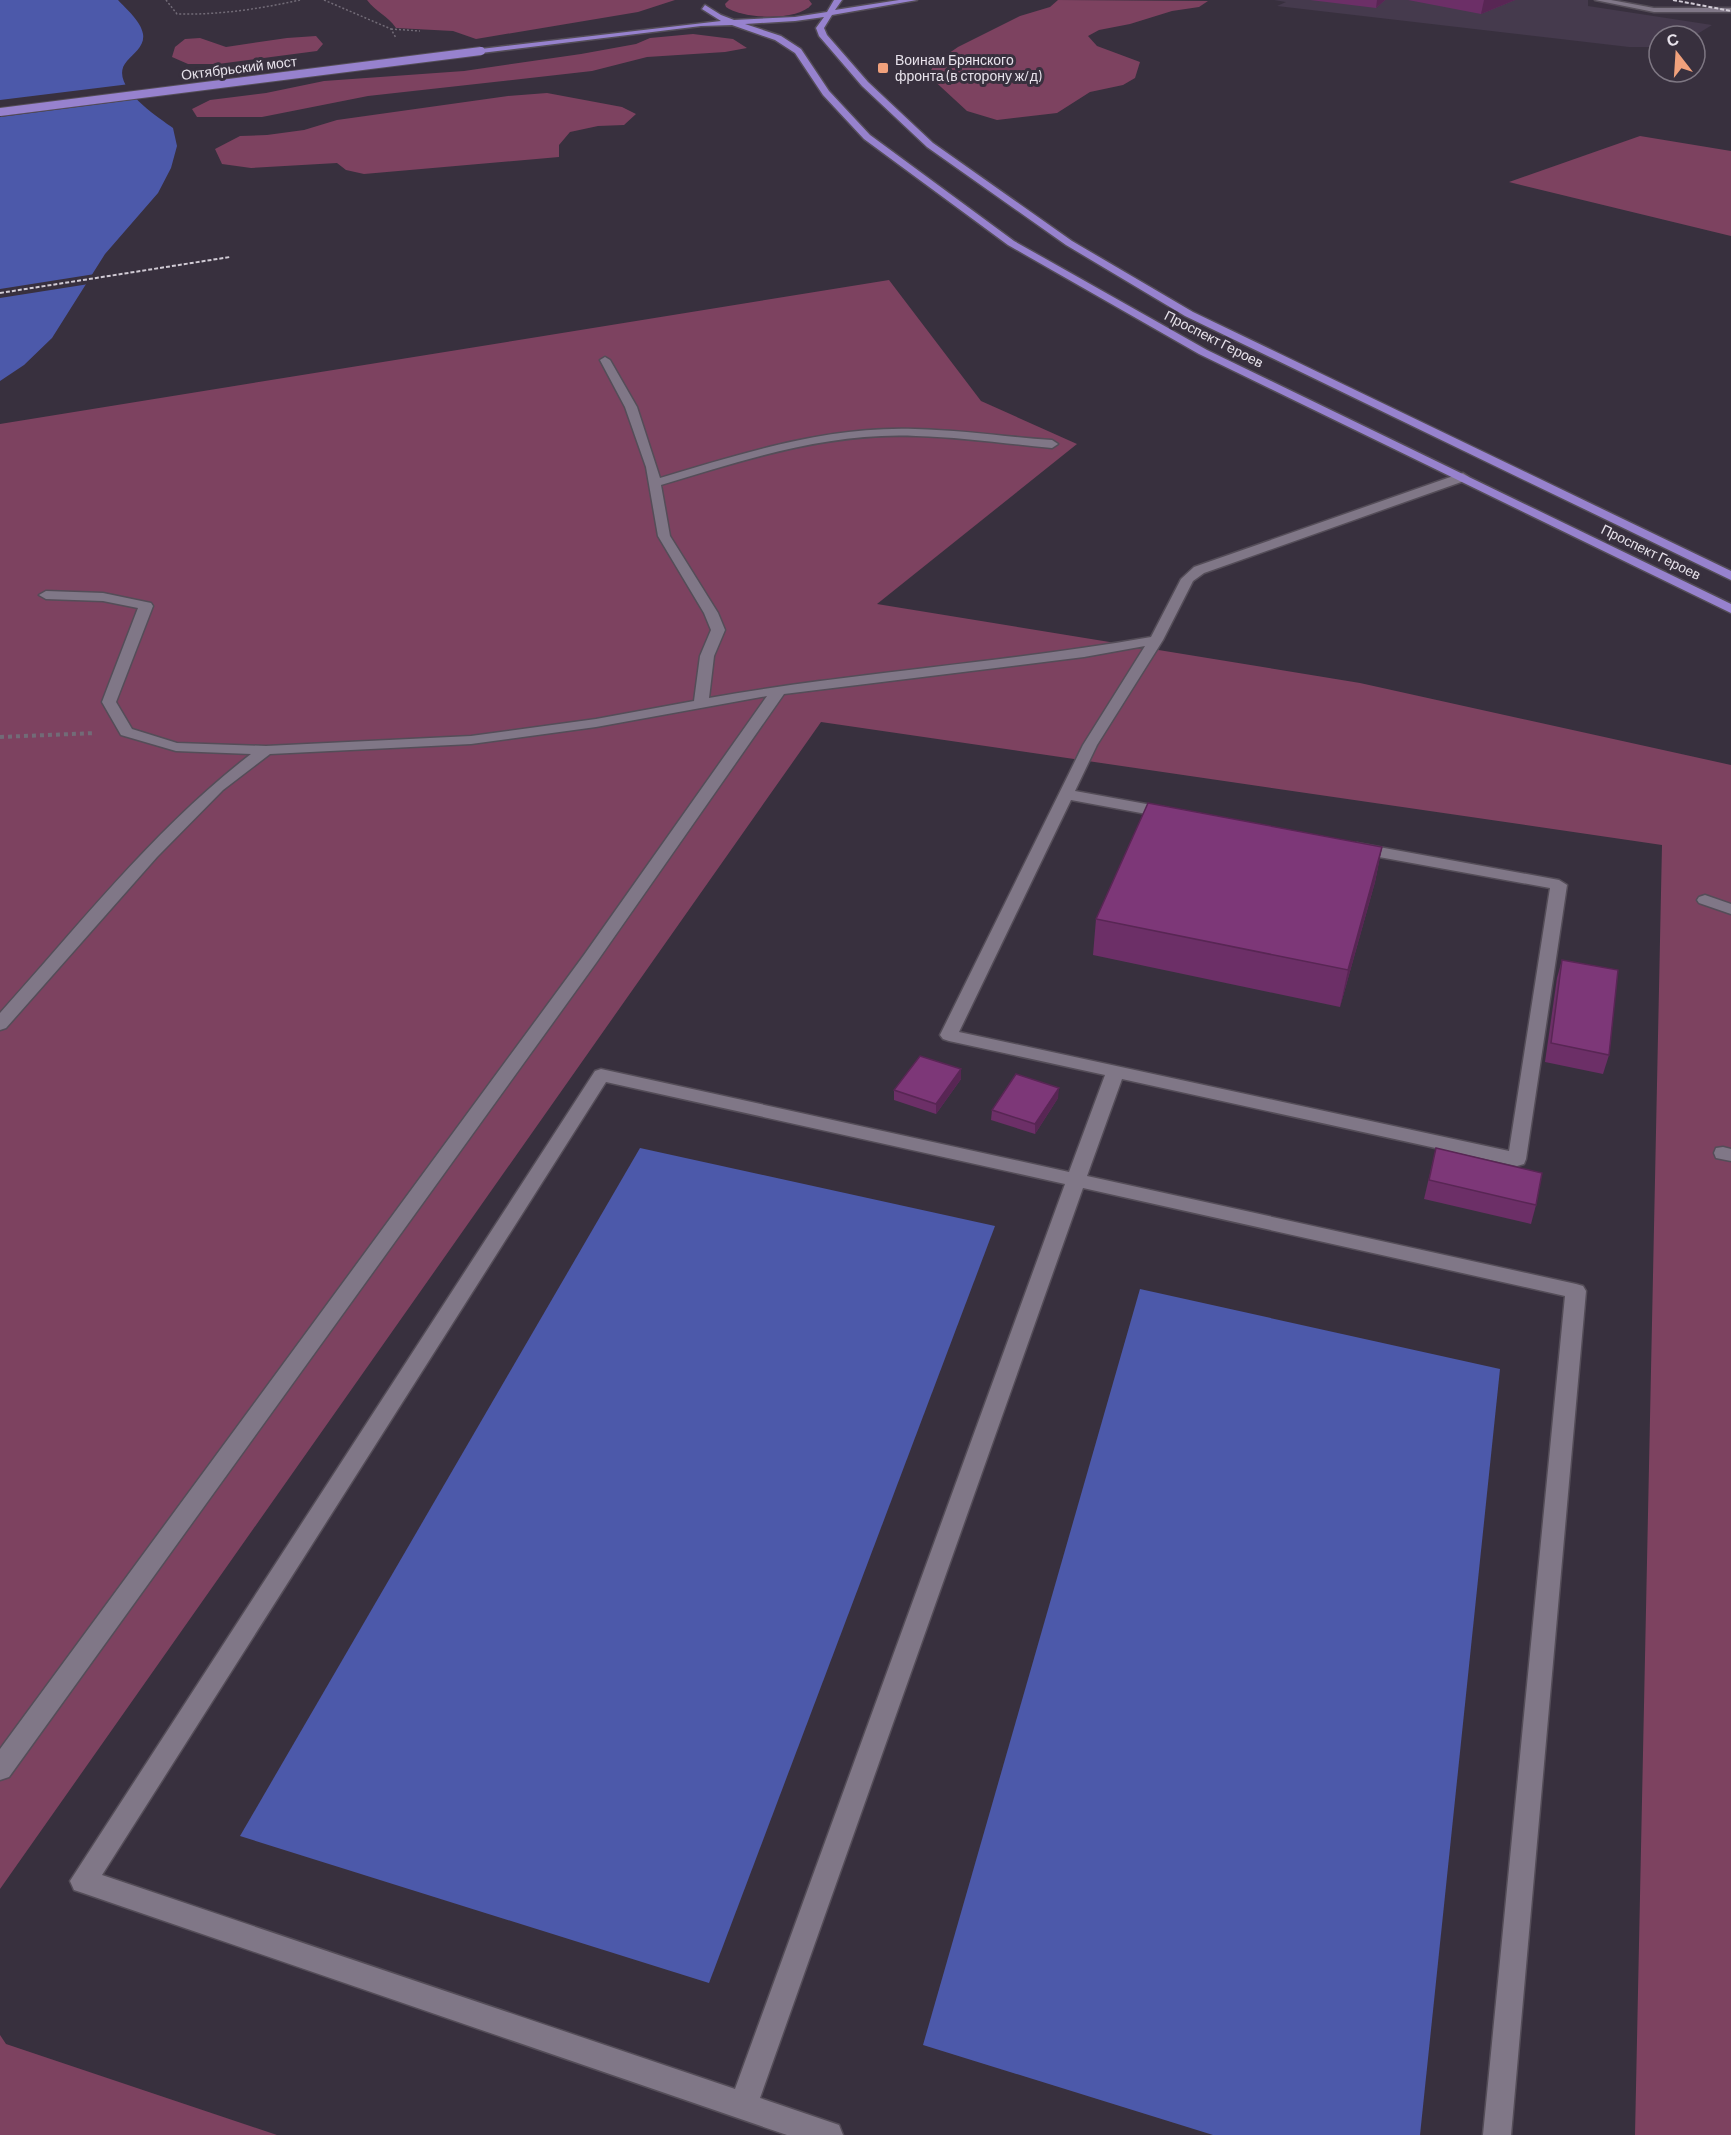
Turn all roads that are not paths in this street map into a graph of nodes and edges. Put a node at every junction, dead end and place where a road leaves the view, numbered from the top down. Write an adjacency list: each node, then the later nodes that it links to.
1 (838, 0): 7 (main road)
2 (913, 0): 7 (main road)
3 (1599, 0): 6 (street)
4 (708, 3): 5 (main road); 9 (main road, Проспект Героев)
5 (696, 10)
6 (1731, 10)
7 (830, 13): 9 (main road); 17 (main road, Проспект Героев)
8 (657, 20): 10 (main road)
9 (736, 22): 10 (main road); 15 (main road, Проспект Героев)
10 (477, 48): 11 (main road, Октябрьский мост); 12 (main road, Октябрьский мост, bridge)
11 (0, 106)
12 (0, 112)
13 (605, 360): 16 (street)
14 (1052, 444): 16 (street)
15 (1463, 477): 19 (main road, Проспект Героев); 20 (street)
16 (655, 483): 22 (street)
17 (1731, 576)
18 (46, 595): 23 (street)
19 (1731, 609)
20 (1156, 640): 21 (street); 24 (street)
21 (779, 690): 22 (street); 32 (street)
22 (701, 704): 23 (street)
23 (266, 750): 29 (street)
24 (1066, 794): 25 (street); 30 (street)
25 (1183, 816)
26 (1336, 844): 30 (street)
27 (1705, 900): 28 (street)
28 (1731, 909)
29 (0, 1024)
30 (1115, 1072): 31 (street)
31 (1077, 1180): 33 (street); 33 (street); 35 (street)
32 (0, 1768)
33 (743, 2106): 34 (street)
34 (829, 2135)
35 (1497, 2135)

